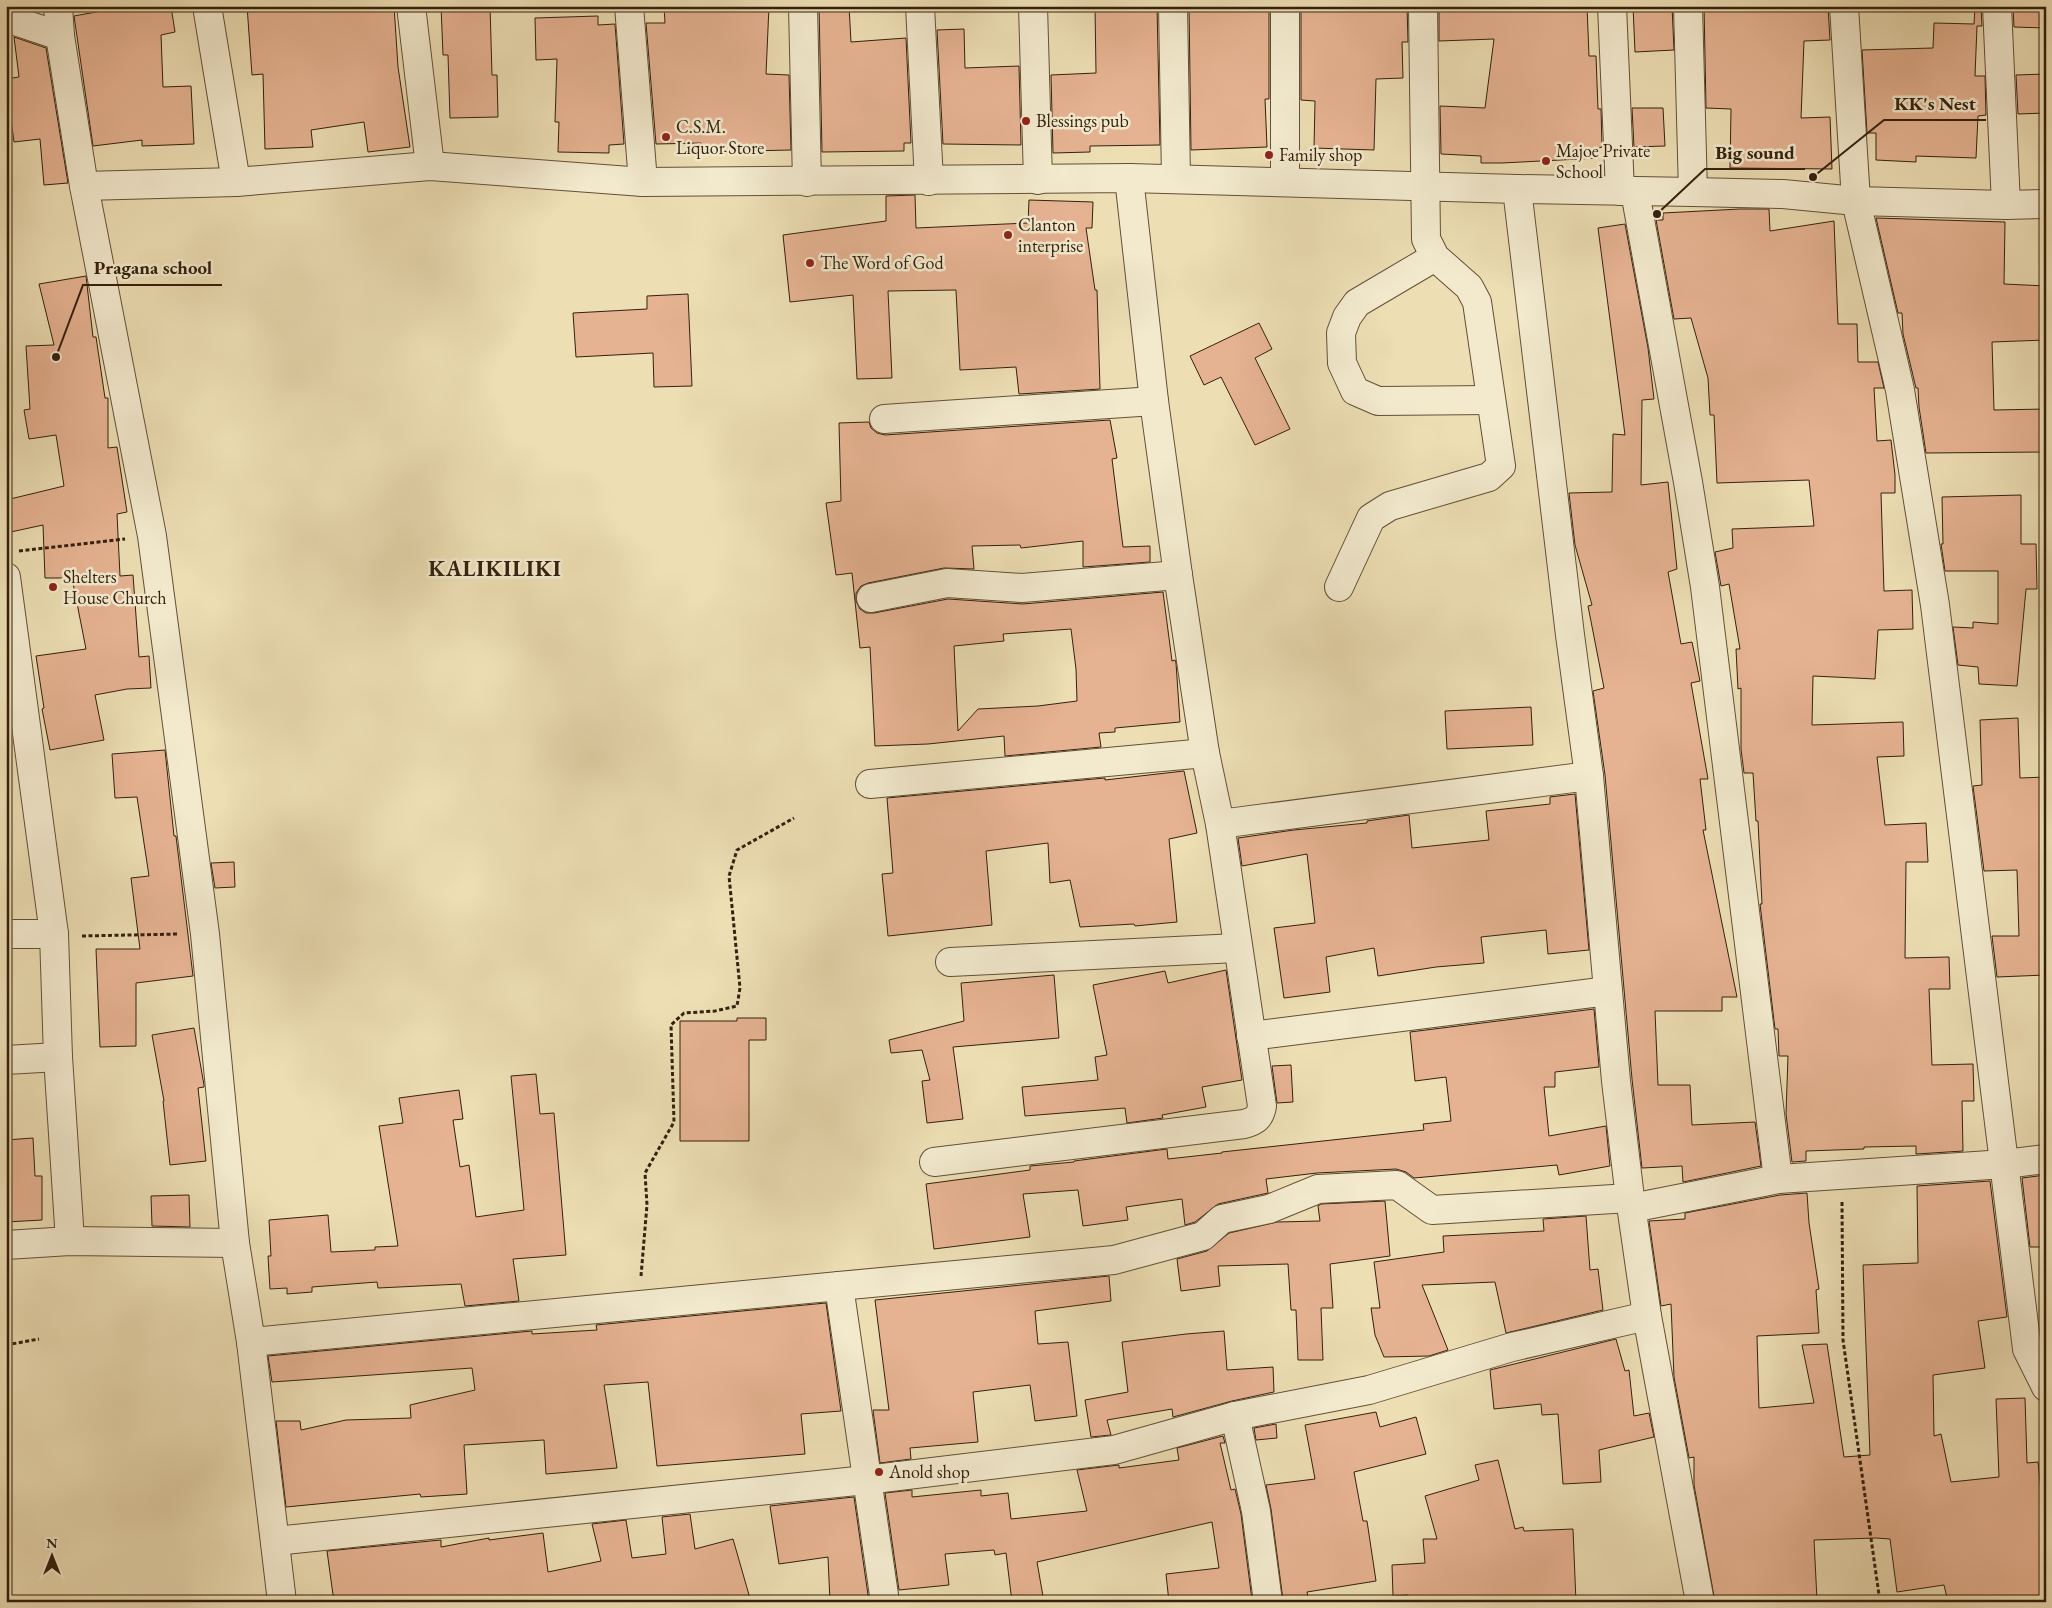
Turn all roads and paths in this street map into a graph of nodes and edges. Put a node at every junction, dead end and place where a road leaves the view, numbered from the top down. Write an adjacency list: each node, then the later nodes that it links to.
1 (58, 6): 16 (street)
2 (207, 6): 22 (street)
3 (411, 6): 17 (street)
4 (629, 6): 23 (street)
5 (803, 6): 24 (street)
6 (920, 6): 21 (street)
7 (1033, 6): 20 (street)
8 (1173, 6): 19 (street)
9 (1285, 6): 25 (street)
10 (1423, 6): 27 (street)
11 (1612, 6): 29 (street)
12 (1688, 6): 30 (street)
13 (1844, 6): 31 (street)
14 (1997, 6): 33 (street)
15 (6, 18): 16 (street)
16 (60, 36): 26 (street)
17 (430, 166): 22 (street); 23 (street)
18 (1129, 178): 19 (street); 20 (street); 36 (street)
19 (1176, 179): 25 (street)
20 (1038, 180): 21 (street)
21 (929, 181): 24 (street)
22 (236, 182): 26 (street)
23 (643, 182): 24 (street)
24 (807, 182)
25 (1286, 182): 27 (street)
26 (84, 186): 38 (street)
27 (1426, 186): 28 (street); 34 (street)
28 (1517, 189): 29 (street); 45 (street)
29 (1628, 191): 30 (street); 62 (street)
30 (1693, 192): 31 (street)
31 (1856, 201): 33 (street); 60 (street)
32 (2046, 204): 33 (street)
33 (2006, 205)
34 (1435, 257): 35 (street); 35 (street)
35 (1491, 400): 42 (street)
36 (1154, 401): 37 (street); 40 (street)
37 (884, 419)
38 (152, 536): 39 (path); 51 (street)
39 (16, 552)
40 (1178, 576): 43 (street); 44 (street)
41 (6, 577): 50 (street)
42 (1339, 587)
43 (871, 598)
44 (1205, 753): 46 (street); 48 (street)
45 (1589, 776): 48 (street); 54 (street)
46 (870, 784)
47 (794, 818): 68 (path)
48 (1220, 824): 52 (street)
49 (6, 934): 50 (street)
50 (54, 934): 51 (path); 56 (street)
51 (205, 934): 65 (street)
52 (1237, 948): 53 (street); 55 (street)
53 (950, 962)
54 (1608, 991): 55 (street); 63 (street)
55 (1251, 1036): 59 (street)
56 (58, 1057): 57 (street); 64 (street)
57 (6, 1060)
58 (2046, 1159): 60 (street)
59 (934, 1162)
60 (2005, 1164): 61 (street); 73 (street)
61 (1842, 1174): 62 (street); 81 (path)
62 (1778, 1179): 63 (street)
63 (1631, 1203): 67 (street); 69 (street)
64 (70, 1241): 65 (street); 66 (street)
65 (235, 1243): 71 (street)
66 (6, 1244)
67 (838, 1286): 68 (street); 75 (street)
68 (638, 1304): 71 (street)
69 (1647, 1316): 74 (street); 80 (street)
70 (39, 1338): 72 (path)
71 (252, 1342): 76 (street)
72 (6, 1345)
73 (2046, 1387)
74 (1236, 1416): 75 (street); 79 (street)
75 (866, 1480): 76 (street); 78 (street)
76 (275, 1541): 77 (street)
77 (282, 1602)
78 (885, 1602)
79 (1268, 1602)
80 (1700, 1602)
81 (1880, 1602)

